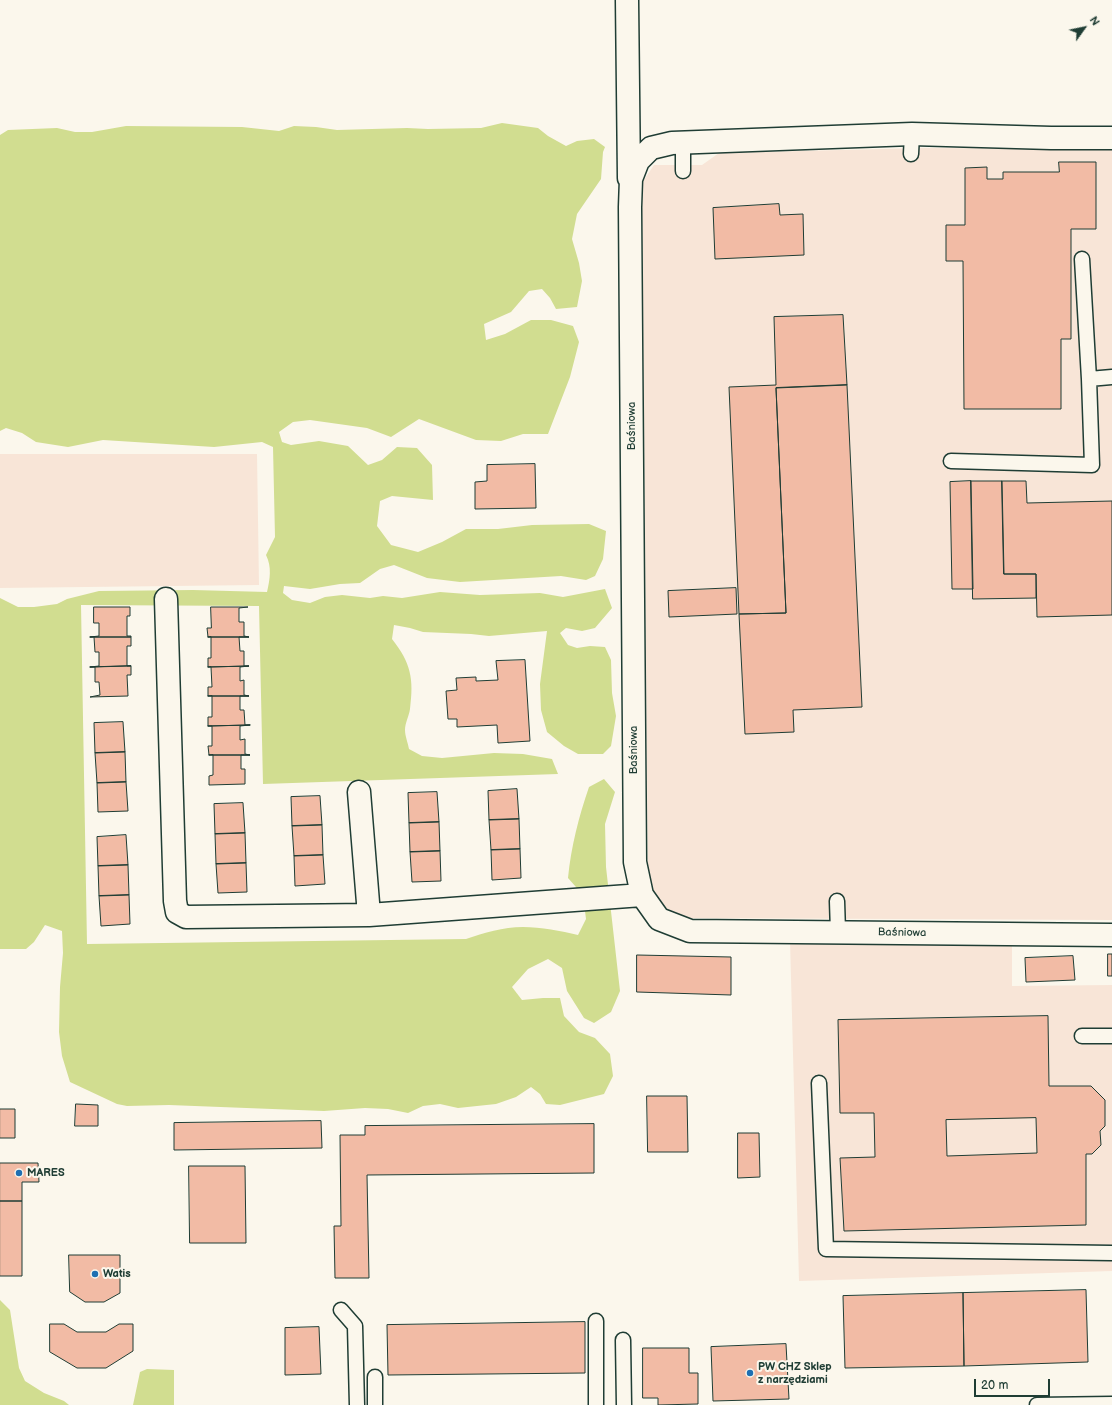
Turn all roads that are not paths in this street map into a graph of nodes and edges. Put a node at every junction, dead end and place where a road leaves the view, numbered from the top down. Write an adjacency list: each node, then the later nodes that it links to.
1 (627, 0): 5 (street)
2 (1112, 138): 3 (street, Baśniowa)
3 (678, 142): 4 (lane); 5 (street, Baśniowa)
4 (683, 171)
5 (630, 207): 12 (street, Baśniowa)
6 (1082, 259): 8 (lane)
7 (1112, 377): 8 (lane)
8 (1089, 379): 9 (lane)
9 (952, 461)
10 (166, 600): 14 (street)
11 (359, 792): 14 (street)
12 (642, 895): 14 (street); 15 (street, Baśniowa)
13 (836, 901): 15 (lane)
14 (370, 915)
15 (838, 932): 16 (street, Baśniowa)
16 (1112, 935)
17 (1082, 1036): 18 (lane)
18 (1112, 1036)
19 (819, 1083): 20 (lane)
20 (1112, 1253)
21 (341, 1310): 26 (lane)
22 (596, 1321): 28 (lane)
23 (623, 1340): 29 (lane)
24 (375, 1377): 27 (lane)
25 (1112, 1404): 30 (lane)
26 (357, 1405)
27 (376, 1405)
28 (596, 1405)
29 (624, 1405)
30 (1037, 1405)

